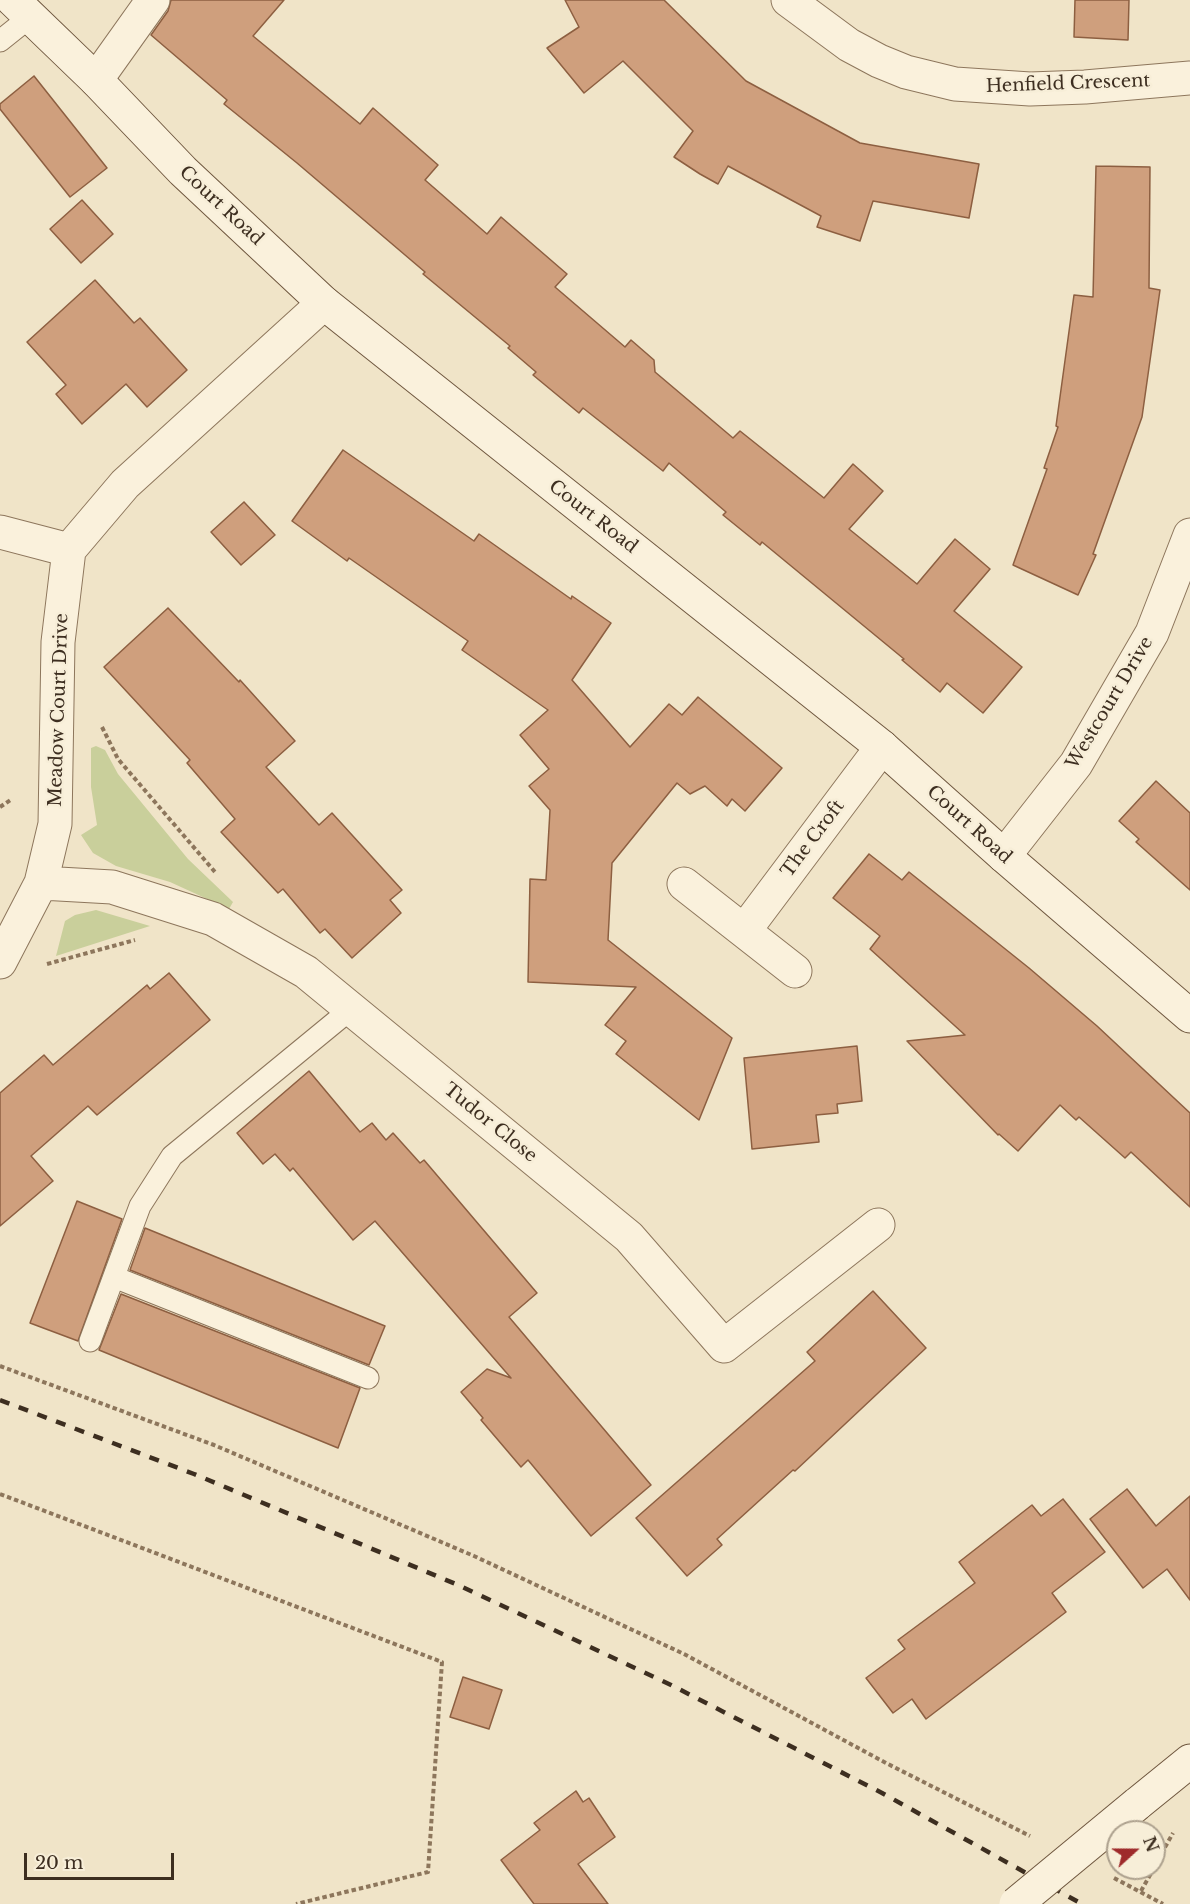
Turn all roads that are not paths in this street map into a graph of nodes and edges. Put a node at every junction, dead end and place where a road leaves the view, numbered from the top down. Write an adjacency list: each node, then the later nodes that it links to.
1 (153, 0): 6 (street)
2 (788, 0): 5 (street, Henfield Crescent)
3 (22, 8): 4 (lane); 6 (street, Court Road)
4 (0, 41)
5 (1190, 78)
6 (96, 80): 7 (street, Court Road)
7 (324, 303): 10 (street); 11 (street, Court Road)
8 (0, 532): 10 (street)
9 (1190, 535): 12 (street, Westcourt Drive)
10 (69, 550): 13 (street, Meadow Court Drive)
11 (882, 747): 12 (street, Court Road); 15 (street, The Croft)
12 (1004, 856): 19 (street, Court Road)
13 (41, 883): 16 (street, Meadow Court Drive); 18 (street, Tudor Close)
14 (684, 884): 15 (street)
15 (744, 931): 17 (street)
16 (0, 962)
17 (795, 971)
18 (351, 1009): 20 (street, Tudor Close); 21 (lane)
19 (1190, 1016)
20 (878, 1225)
21 (114, 1277): 22 (lane); 23 (lane)
22 (90, 1341)
23 (368, 1378)
24 (1190, 1761): 25 (street, bridge)
25 (1016, 1904)

